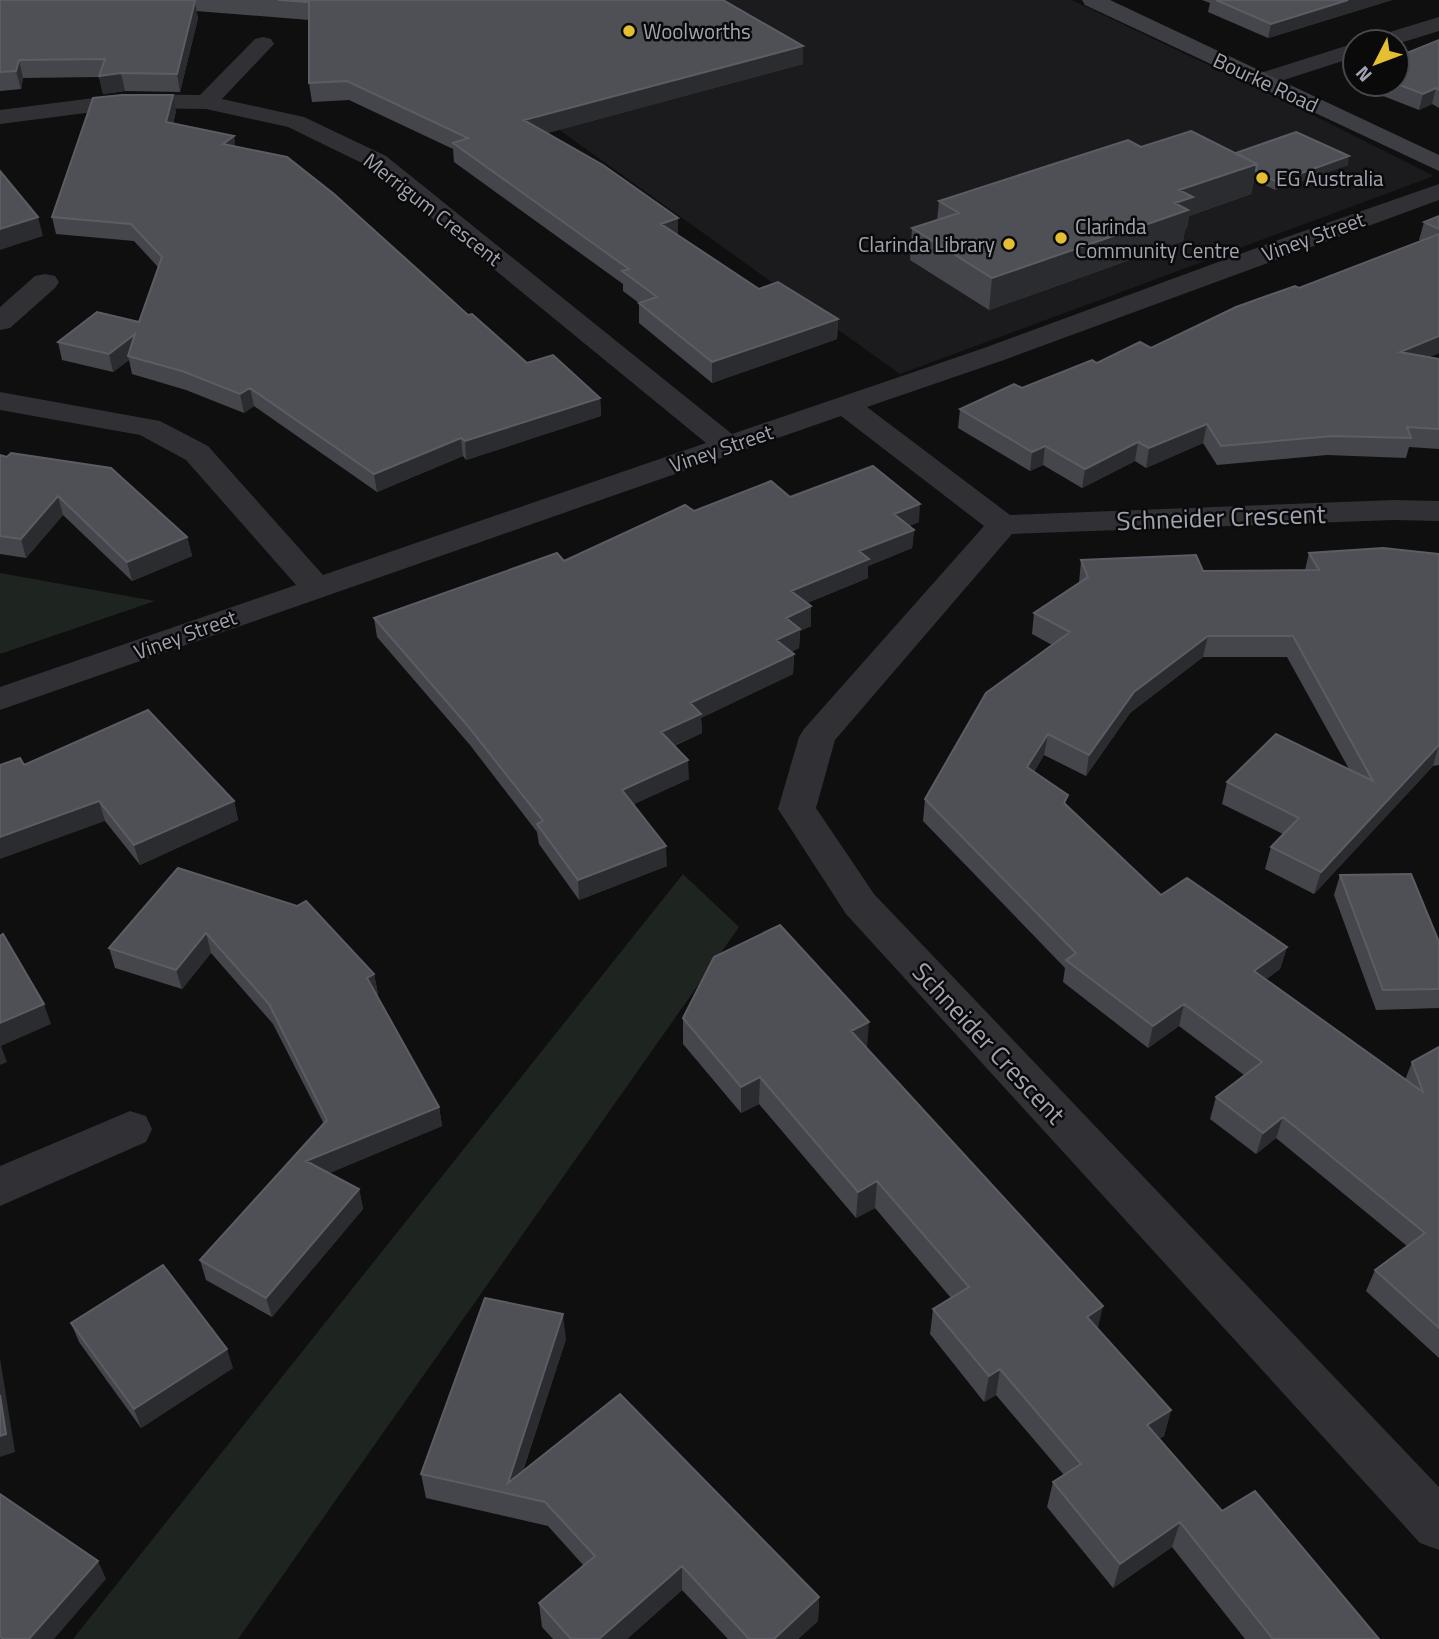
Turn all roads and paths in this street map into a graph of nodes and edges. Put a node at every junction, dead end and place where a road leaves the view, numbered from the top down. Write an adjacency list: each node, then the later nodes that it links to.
1 (1093, 0): 7 (main road, Bourke Road)
2 (1123, 0): 7 (main road, Bourke Road)
3 (1439, 24): 4 (street)
4 (1411, 33)
5 (263, 44): 8 (street)
6 (1341, 54): 7 (street)
7 (1271, 77): 10 (main road, Bourke Road); 11 (main road, Bourke Road)
8 (206, 102): 9 (street, Merrigum Crescent); 17 (street, Merrigum Crescent)
9 (0, 117)
10 (1439, 148)
11 (1439, 164)
12 (1439, 192): 16 (street, Viney Street)
13 (45, 282): 14 (street)
14 (0, 322)
15 (0, 401): 20 (street)
16 (845, 405): 17 (street, Viney Street); 19 (street)
17 (728, 446): 20 (street, Viney Street)
18 (1439, 511): 19 (street, Schneider Crescent)
19 (1003, 525): 24 (street, Schneider Crescent)
20 (316, 587): 21 (street, Viney Street)
21 (0, 699)
22 (130, 1129): 23 (street)
23 (0, 1187)
24 (1439, 1525)

